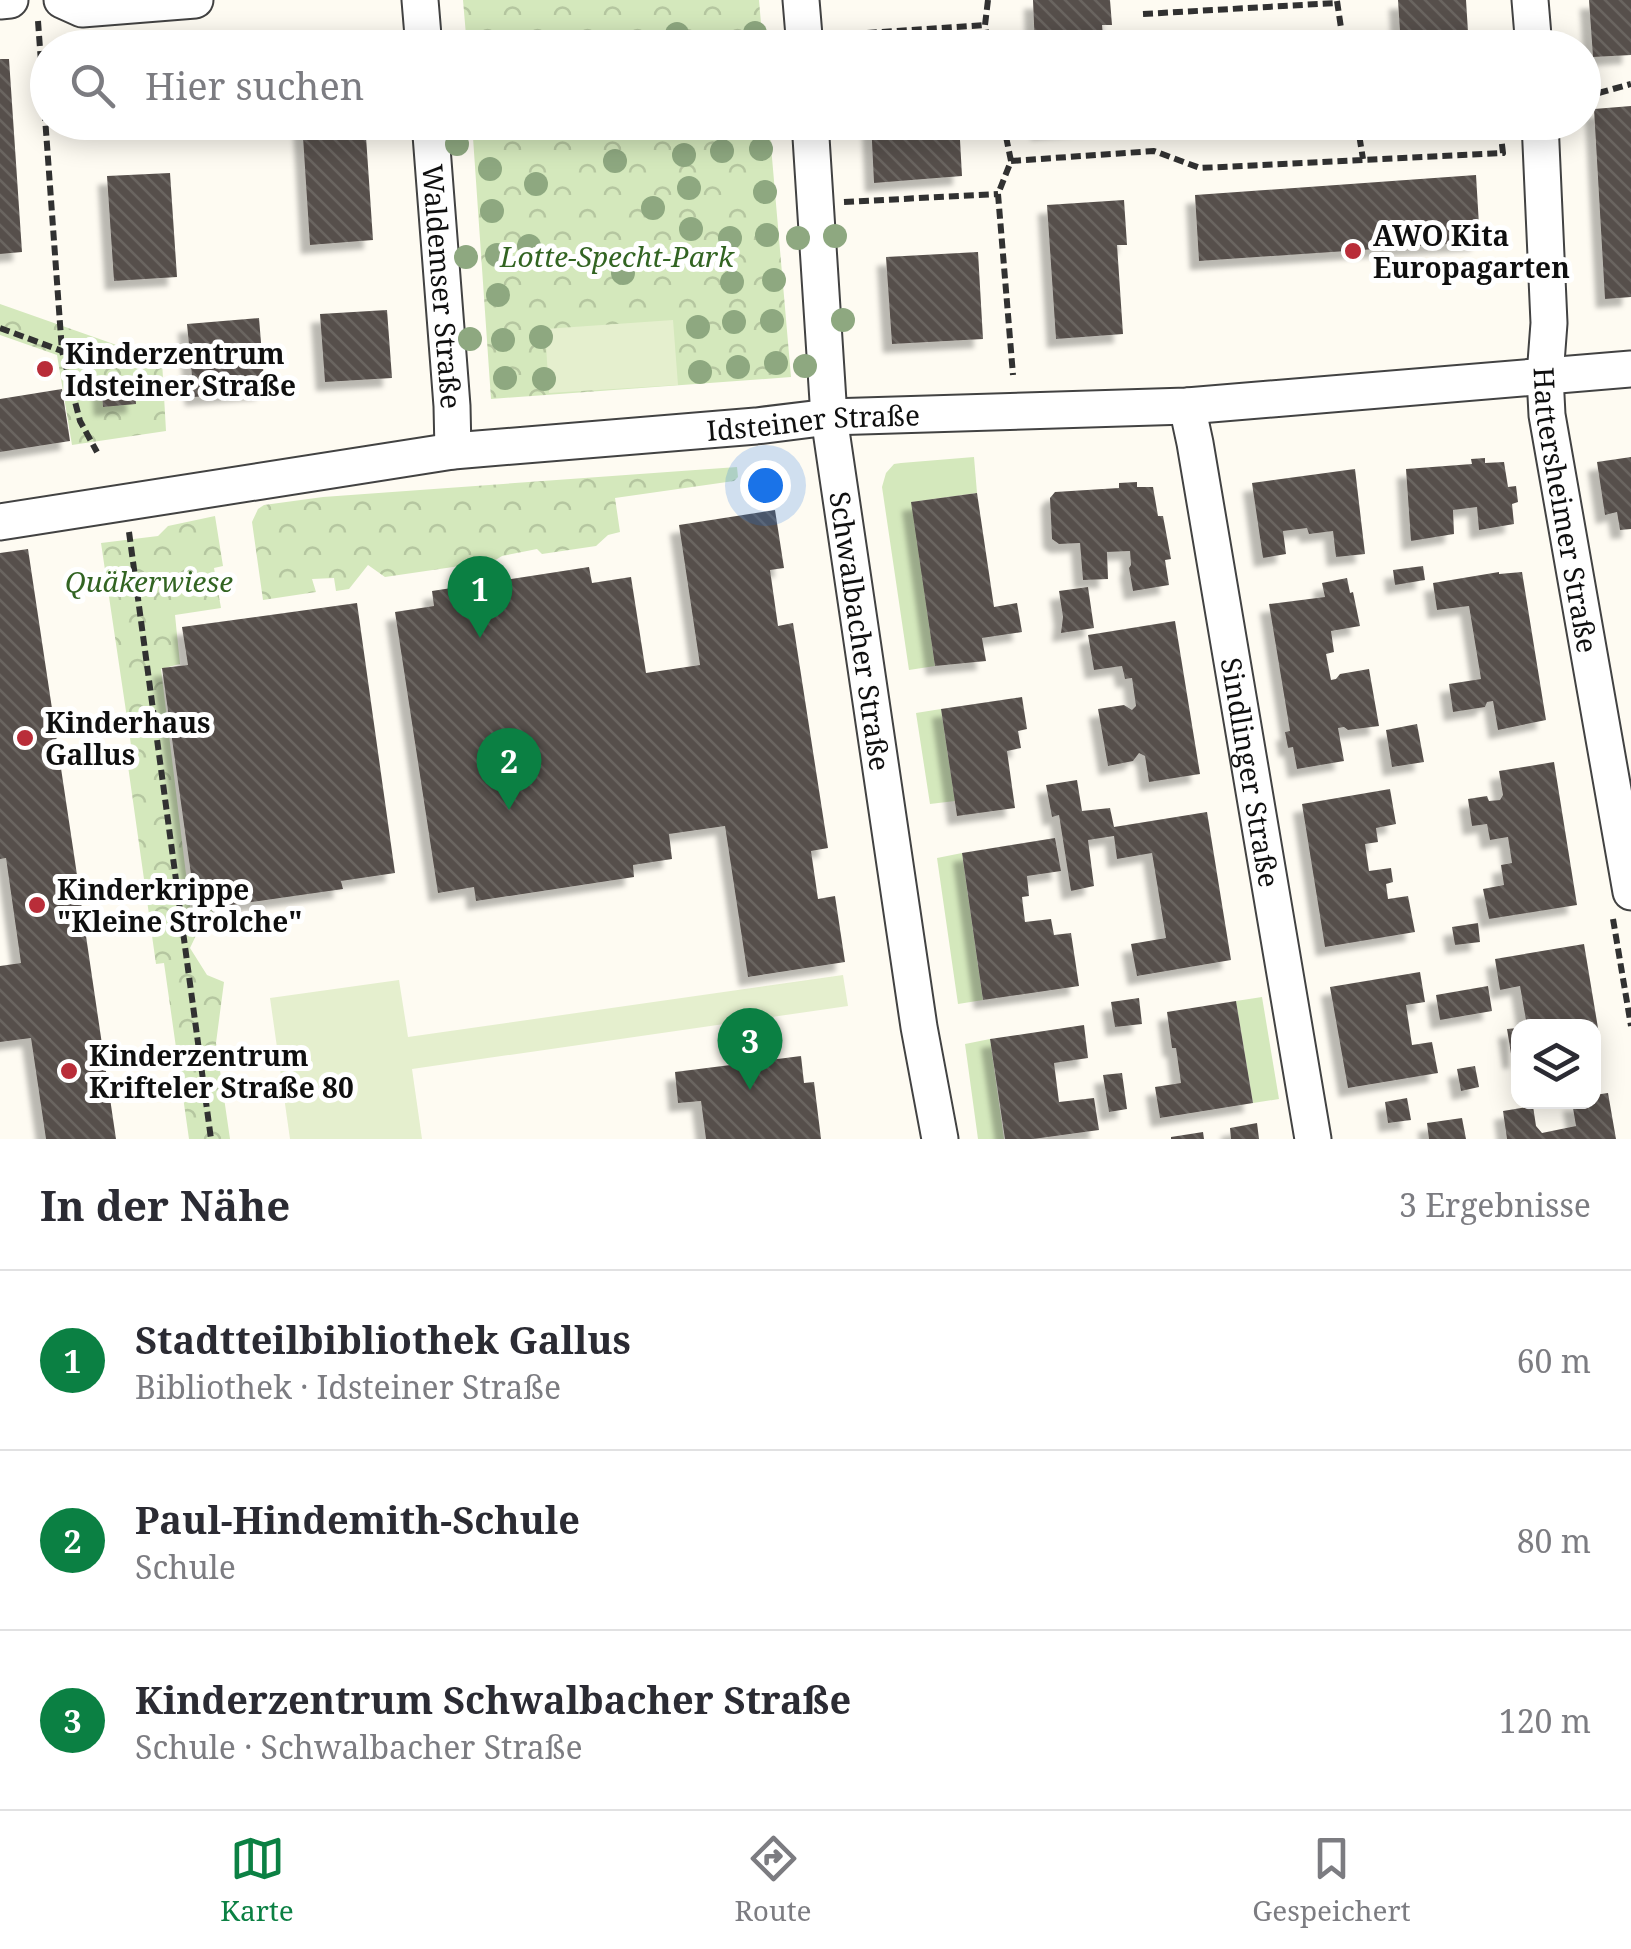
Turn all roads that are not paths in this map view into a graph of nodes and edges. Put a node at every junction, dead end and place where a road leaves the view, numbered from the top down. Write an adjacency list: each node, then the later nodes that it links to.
1 (0, 0): 6 (street)
2 (195, 0): 6 (street)
3 (420, 0): 7 (street)
4 (802, 0): 8 (street)
5 (1530, 0): 9 (street)
6 (36, 3)
7 (422, 30)
8 (813, 30)
9 (1532, 30)
10 (431, 140): 17 (street, Waldemser Straße)
11 (811, 140): 16 (street, Schwalbacher Straße)
12 (1526, 140): 14 (street, Hattersheimer Straße)
13 (1631, 369): 14 (street, Idsteiner Straße)
14 (1545, 376): 15 (street, Idsteiner Straße); 19 (street, Hattersheimer Straße)
15 (1187, 406): 16 (street, Idsteiner Straße); 21 (street, Sindlinger Straße)
16 (828, 417): 17 (street, Idsteiner Straße); 20 (street, Schwalbacher Straße)
17 (453, 451): 18 (street, Idsteiner Straße)
18 (0, 522)
19 (1631, 892)
20 (940, 1139)
21 (1314, 1139)

